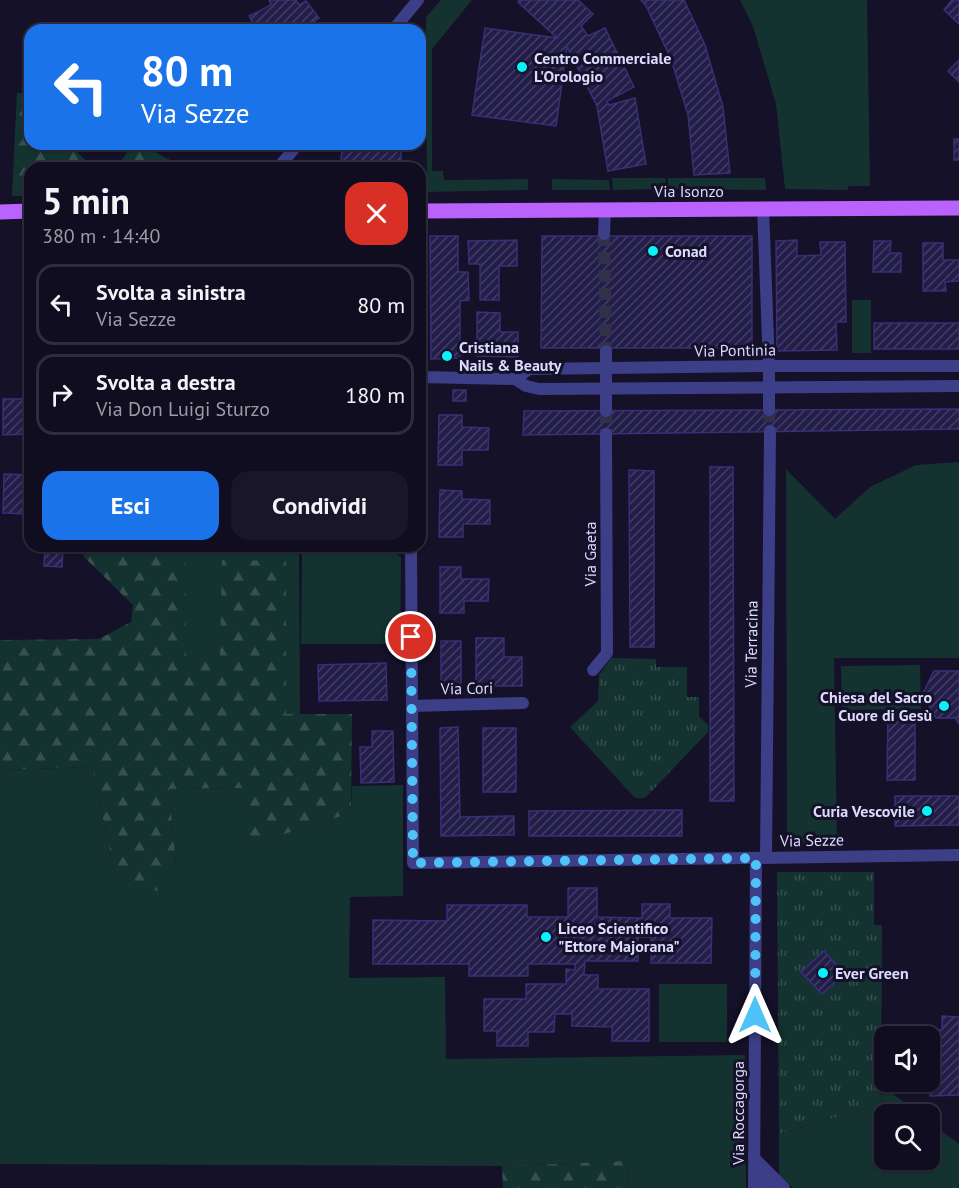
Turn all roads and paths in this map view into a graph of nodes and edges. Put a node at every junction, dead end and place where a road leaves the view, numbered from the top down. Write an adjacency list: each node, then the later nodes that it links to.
1 (418, 0): 2 (street)
2 (398, 24)
3 (293, 150): 4 (street)
4 (283, 162)
5 (763, 208): 6 (main road, Via Isonzo); 7 (main road, Via Isonzo); 13 (street)
6 (959, 208)
7 (605, 209): 8 (main road, Via Isonzo); 11 (street)
8 (426, 211)
9 (0, 212): 10 (main road)
10 (24, 212)
11 (604, 234)
12 (606, 351): 15 (street)
13 (769, 366): 14 (street, Via Pontinia); 15 (street, Via Pontinia); 19 (street)
14 (959, 366)
15 (606, 368): 17 (street, Via Pontinia); 20 (street)
16 (426, 377): 17 (street, Via Pontinia)
17 (515, 379): 20 (street, Via Pontinia)
18 (959, 386): 19 (street, Via Pontinia)
19 (770, 387): 20 (street, Via Pontinia); 21 (street)
20 (606, 389): 22 (street)
21 (769, 410)
22 (606, 411)
23 (770, 431): 30 (street, Via Terracina)
24 (606, 434): 26 (street, Via Gaeta)
25 (411, 552): 28 (street)
26 (593, 670)
27 (523, 703): 28 (street, Via Cori)
28 (412, 706): 30 (street, Via Sezze)
29 (959, 855): 30 (street, Via Sezze)
30 (761, 857): 31 (street, Via Roccagorga)
31 (754, 1158): 32 (street, Via Roccagorga); 35 (street)
32 (754, 1173): 33 (street, Via Roccagorga); 34 (street)
33 (754, 1188)
34 (769, 1188)
35 (784, 1188)

